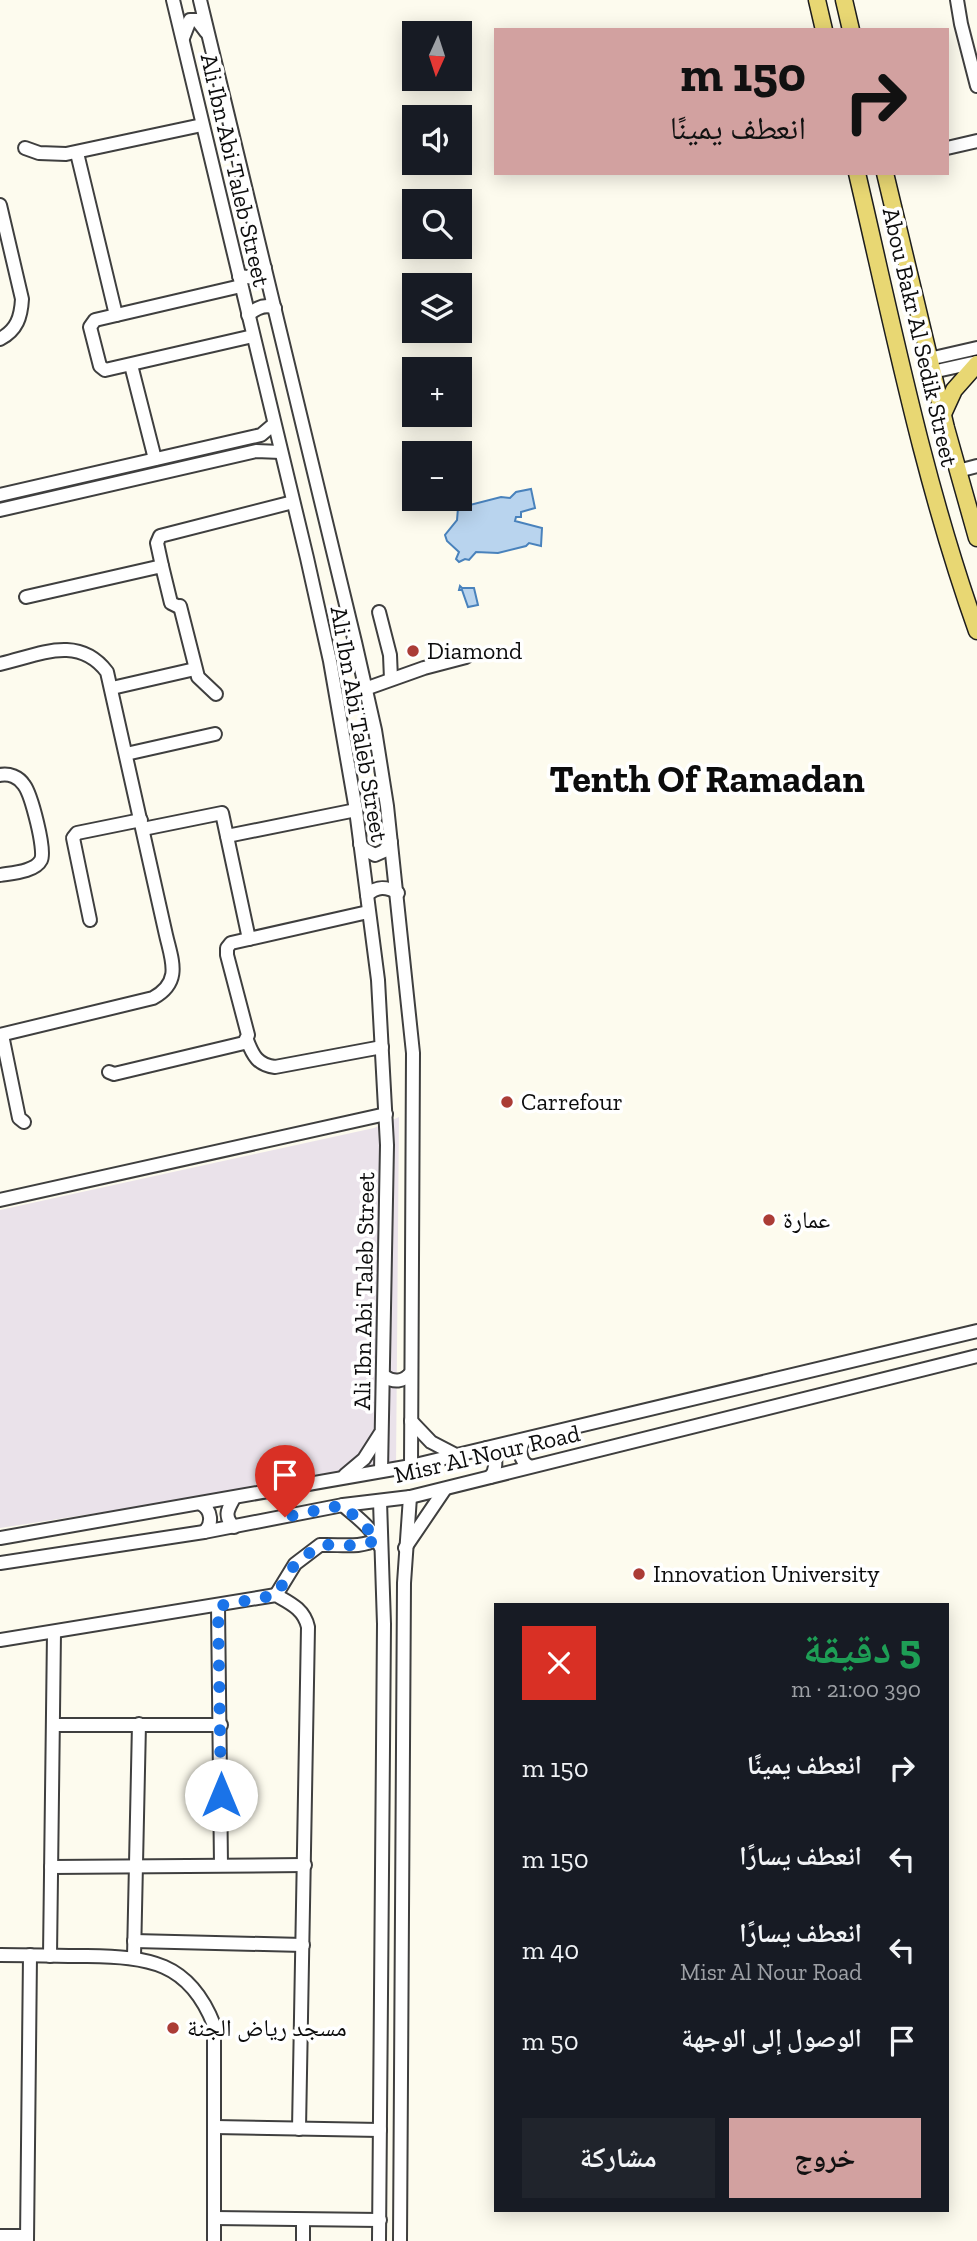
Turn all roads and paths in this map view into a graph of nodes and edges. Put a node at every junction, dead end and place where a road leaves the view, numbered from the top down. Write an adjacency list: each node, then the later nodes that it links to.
1 (173, 0): 9 (street, Ali Ibn Abi Taleb Street)
2 (200, 0): 8 (street, Ali Ibn Abi Taleb Street)
3 (817, 0): 6 (main road)
4 (844, 0): 7 (main road)
5 (957, 0): 10 (street)
6 (824, 28)
7 (851, 28)
8 (210, 38): 9 (street); 19 (street, Ali Ibn Abi Taleb Street)
9 (183, 41): 11 (street, Ali Ibn Abi Taleb Street)
10 (977, 83)
11 (202, 125): 15 (street); 20 (street, Ali Ibn Abi Taleb Street)
12 (977, 141): 14 (street)
13 (24, 148): 15 (street)
14 (949, 148)
15 (77, 153): 22 (street)
16 (858, 175): 45 (main road, Abou Bakr Al Sedik Street)
17 (885, 175): 30 (main road, Abou Bakr Al Sedik Street)
18 (0, 205): 25 (street)
19 (265, 268): 20 (street); 21 (street, Ali Ibn Abi Taleb Street)
20 (240, 281): 22 (street); 23 (street, Ali Ibn Abi Taleb Street)
21 (275, 308): 23 (street); 51 (street, Ali Ibn Abi Taleb Street)
22 (116, 316): 29 (street)
23 (248, 316): 24 (street, Ali Ibn Abi Taleb Street)
24 (253, 336): 29 (street); 33 (street, Ali Ibn Abi Taleb Street)
25 (0, 339)
26 (977, 348): 27 (street)
27 (950, 354): 30 (street); 31 (street)
28 (977, 363): 31 (street); 32 (main road)
29 (131, 365): 35 (street)
30 (931, 366): 31 (street); 32 (main road, Abou Bakr Al Sedik Street)
31 (953, 367)
32 (943, 414): 37 (main road, Abou Bakr Al Sedik Street)
33 (274, 424): 34 (street, Ali Ibn Abi Taleb Street); 35 (street)
34 (281, 452): 39 (street, Ali Ibn Abi Taleb Street); 40 (street)
35 (155, 460): 38 (street)
36 (977, 466): 37 (street)
37 (958, 471): 41 (main road, Abou Bakr Al Sedik Street)
38 (0, 495)
39 (293, 502): 42 (street); 56 (street, Ali Ibn Abi Taleb Street)
40 (0, 510)
41 (977, 538)
42 (162, 566): 43 (street); 48 (street)
43 (26, 597)
44 (379, 611): 49 (street)
45 (976, 625)
46 (466, 657): 49 (street)
47 (0, 664): 50 (street)
48 (195, 669): 50 (street); 52 (street)
49 (391, 679): 51 (street)
50 (112, 688): 54 (street)
51 (365, 689): 59 (street, Ali Ibn Abi Taleb Street)
52 (216, 694)
53 (215, 734): 54 (street)
54 (126, 754): 57 (street)
55 (0, 775): 61 (street)
56 (356, 810): 58 (street); 60 (street, Ali Ibn Abi Taleb Street)
57 (142, 824): 58 (street); 65 (street); 67 (street)
58 (227, 836): 66 (street)
59 (391, 842): 60 (street); 62 (street, Ali Ibn Abi Taleb Street)
60 (360, 844): 63 (street, Ali Ibn Abi Taleb Street)
61 (0, 875)
62 (398, 893): 63 (street); 76 (street, Ali Ibn Abi Taleb Street)
63 (367, 895): 64 (street, Ali Ibn Abi Taleb Street)
64 (368, 912): 66 (street); 69 (street, Ali Ibn Abi Taleb Street)
65 (90, 920)
66 (249, 939): 68 (street)
67 (1, 1035): 72 (street)
68 (247, 1040): 69 (street); 70 (street)
69 (382, 1047): 71 (street, Ali Ibn Abi Taleb Street)
70 (109, 1072)
71 (386, 1114): 73 (street); 77 (street, Ali Ibn Abi Taleb Street)
72 (24, 1122)
73 (0, 1200)
74 (977, 1331): 80 (street, Misr Al Nour Road)
75 (977, 1356): 84 (street, Misr Al Nour Road)
76 (411, 1373): 77 (street); 78 (street, Ali Ibn Abi Taleb Street)
77 (384, 1376): 79 (street, Ali Ibn Abi Taleb Street)
78 (411, 1420): 82 (street); 83 (street, Ali Ibn Abi Taleb Street)
79 (381, 1430): 85 (street, Ali Ibn Abi Taleb Street); 87 (street)
80 (524, 1440): 81 (street, Misr Al Nour Road); 84 (street)
81 (487, 1448): 82 (street, Misr Al Nour Road); 86 (street)
82 (457, 1455): 83 (street, Misr Al Nour Road)
83 (411, 1466): 85 (street, Misr Al Nour Road)
84 (529, 1466): 86 (street, Misr Al Nour Road)
85 (381, 1471): 87 (street, Misr Al Nour Road)
86 (490, 1477): 88 (street, Misr Al Nour Road)
87 (337, 1479): 90 (street, Misr Al Nour Road)
88 (445, 1489): 89 (street, Misr Al Nour Road); 98 (street)
89 (410, 1497): 91 (street, Misr Al Nour Road); 98 (street)
90 (234, 1498): 92 (street, Misr Al Nour Road); 94 (street)
91 (380, 1501): 93 (street, Misr Al Nour Road); 97 (street)
92 (201, 1504): 95 (street); 96 (street, Misr Al Nour Road)
93 (343, 1505): 94 (street, Misr Al Nour Road); 97 (street)
94 (234, 1527): 95 (street, Misr Al Nour Road)
95 (204, 1532): 99 (street, Misr Al Nour Road)
96 (0, 1538)
97 (380, 1545): 100 (street); 102 (street)
98 (405, 1549): 101 (street)
99 (0, 1563)
100 (384, 1583): 101 (street); 121 (street)
101 (404, 1583): 130 (street)
102 (276, 1595): 103 (street); 110 (street)
103 (218, 1606): 104 (street); 108 (street)
104 (54, 1632): 105 (street); 107 (street)
105 (0, 1640)
106 (139, 1724): 107 (street); 108 (street); 111 (street)
107 (53, 1725): 112 (street)
108 (221, 1725): 109 (street)
109 (221, 1865): 110 (street); 111 (street)
110 (305, 1865): 114 (street)
111 (136, 1866): 112 (street); 113 (street)
112 (51, 1867): 117 (street)
113 (134, 1941): 114 (street); 118 (street)
114 (303, 1945): 120 (street)
115 (0, 1955): 116 (street)
116 (30, 1955): 117 (street); 126 (street)
117 (50, 1956): 118 (street)
118 (134, 1957): 119 (street)
119 (215, 2127): 120 (street); 122 (street)
120 (299, 2129): 121 (street)
121 (380, 2130): 124 (street)
122 (214, 2218): 123 (street); 127 (street)
123 (303, 2220): 124 (street); 128 (street)
124 (380, 2220): 129 (street)
125 (0, 2236): 126 (street)
126 (27, 2239)
127 (214, 2241)
128 (303, 2241)
129 (379, 2241)
130 (400, 2241)

